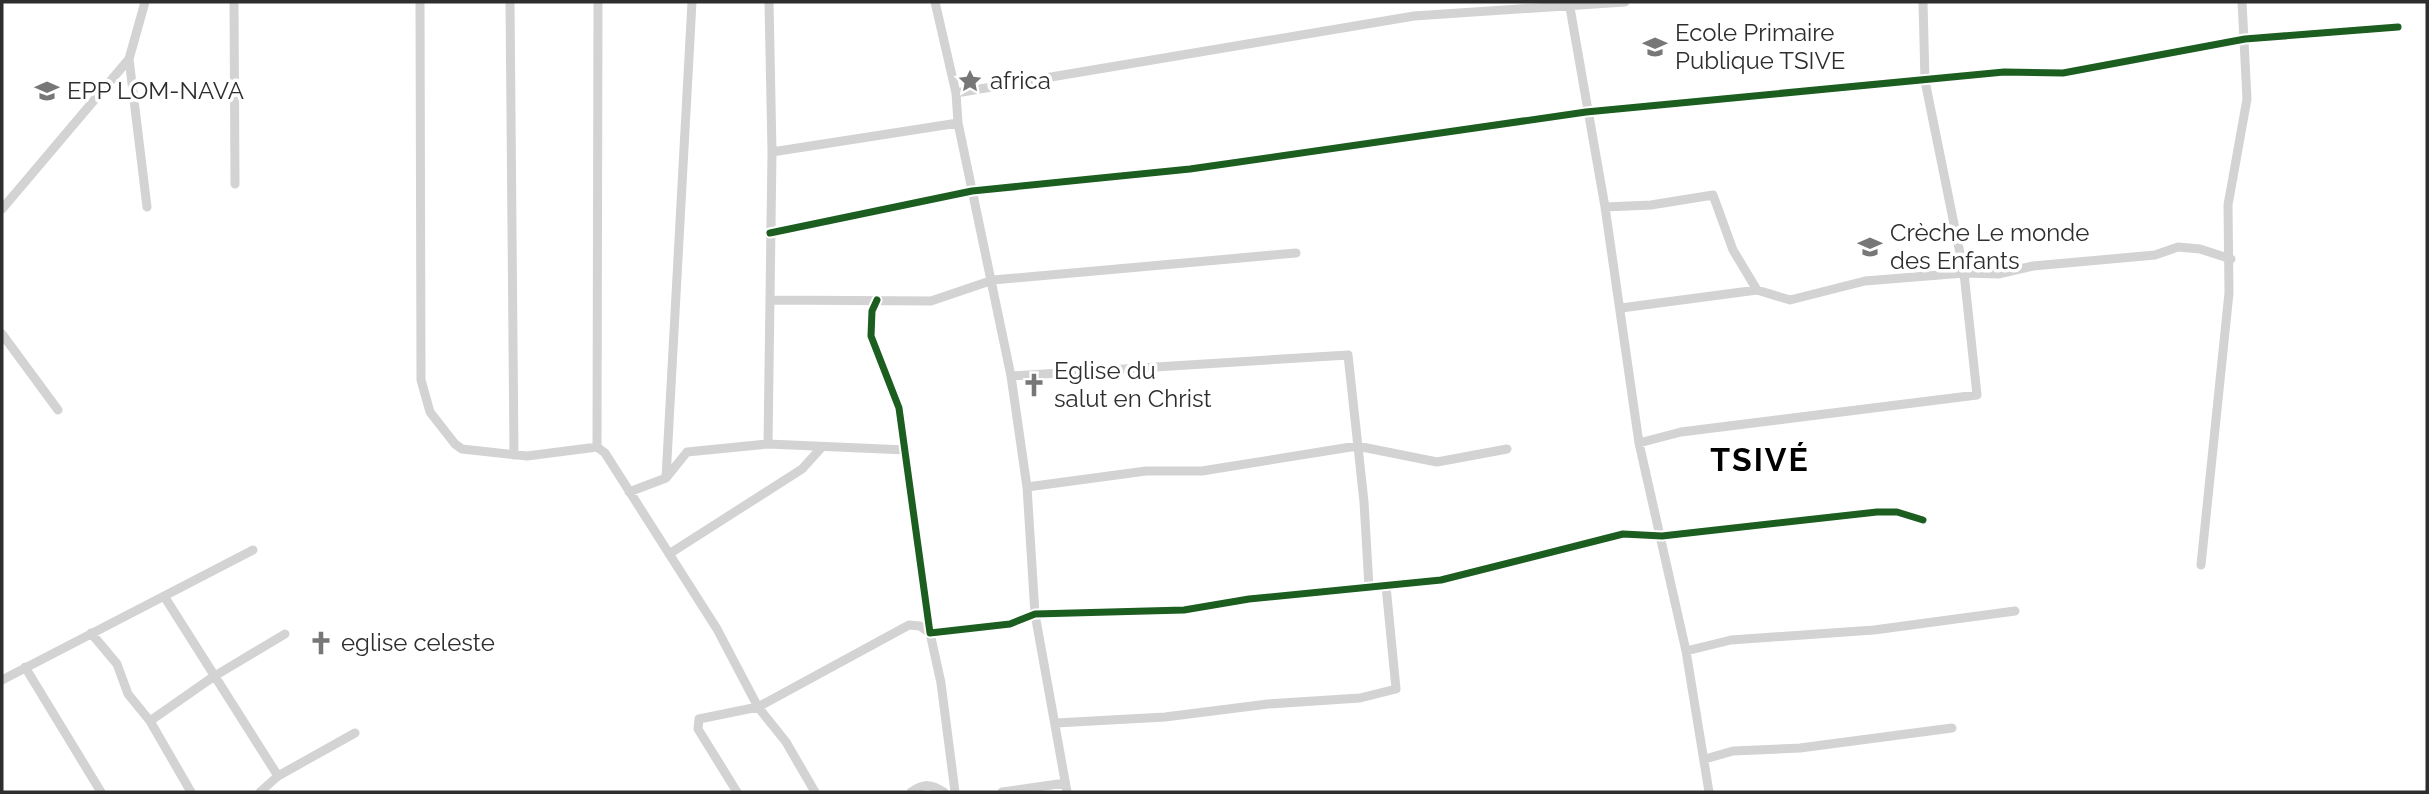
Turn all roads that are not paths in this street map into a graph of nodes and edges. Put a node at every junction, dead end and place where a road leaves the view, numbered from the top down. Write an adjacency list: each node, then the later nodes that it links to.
1 (145, 2): 15 (street)
2 (234, 2): 21 (street)
3 (420, 2): 45 (street)
4 (510, 2): 45 (street)
5 (598, 2): 41 (street)
6 (692, 2): 46 (street)
7 (769, 2): 20 (street)
8 (935, 2): 17 (street)
9 (1625, 2): 12 (street)
10 (1923, 2): 16 (street)
11 (2242, 2): 14 (street)
12 (1570, 3): 17 (street); 18 (street)
13 (2398, 27): 14 (street)
14 (2245, 38): 16 (street); 28 (street)
15 (129, 59): 23 (street); 25 (street)
16 (1925, 81): 18 (street); 29 (street)
17 (956, 93): 19 (street)
18 (1586, 112): 22 (street); 24 (street)
19 (958, 124): 20 (street); 22 (street)
20 (772, 152): 26 (street)
21 (235, 184)
22 (972, 191): 26 (street); 30 (street)
23 (147, 206)
24 (1605, 207): 31 (street); 34 (street)
25 (2, 209)
26 (770, 233): 32 (street)
27 (1296, 253): 30 (street)
28 (2231, 259): 29 (street); 53 (street)
29 (1964, 273): 31 (street); 38 (street)
30 (993, 280): 33 (street); 36 (street)
31 (1757, 290): 34 (street)
32 (770, 300): 33 (street); 39 (street)
33 (877, 300): 44 (street)
34 (1621, 308): 38 (street)
35 (2, 334): 37 (street)
36 (1011, 376): 40 (street); 47 (street)
37 (58, 410)
38 (1639, 443): 50 (street)
39 (768, 444): 42 (street); 46 (street)
40 (1357, 446): 43 (street); 47 (street); 55 (street)
41 (597, 447): 45 (street); 48 (street)
42 (821, 447): 44 (street); 52 (street)
43 (1507, 449)
44 (906, 450): 59 (street)
45 (514, 455)
46 (666, 478): 48 (street)
47 (1027, 487): 58 (street)
48 (629, 492): 52 (street)
49 (1923, 520): 50 (street)
50 (1662, 536): 54 (street); 62 (street)
51 (253, 550): 56 (street)
52 (669, 554): 66 (street)
53 (2201, 565)
54 (1386, 586): 55 (street); 68 (street)
55 (1369, 587): 58 (street)
56 (164, 596): 60 (street); 64 (street)
57 (2015, 611): 62 (street)
58 (1035, 614): 59 (street); 68 (street)
59 (930, 633): 66 (street); 81 (street)
60 (91, 634): 63 (street); 67 (street)
61 (285, 634): 64 (street)
62 (1686, 650): 71 (street)
63 (25, 667): 65 (street); 74 (street)
64 (213, 677): 67 (street); 72 (street)
65 (2, 680)
66 (758, 707): 77 (street); 78 (street)
67 (150, 721): 75 (street)
68 (1056, 723): 73 (street)
69 (1952, 728): 71 (street)
70 (355, 733): 72 (street)
71 (1705, 759): 83 (street)
72 (278, 776): 76 (street)
73 (1066, 788): 82 (street)
74 (101, 792)
75 (191, 792)
76 (260, 792)
77 (737, 792)
78 (815, 792)
79 (911, 792): 80 (street)
80 (944, 792)
81 (955, 792)
82 (1002, 792)
83 (1709, 792)

